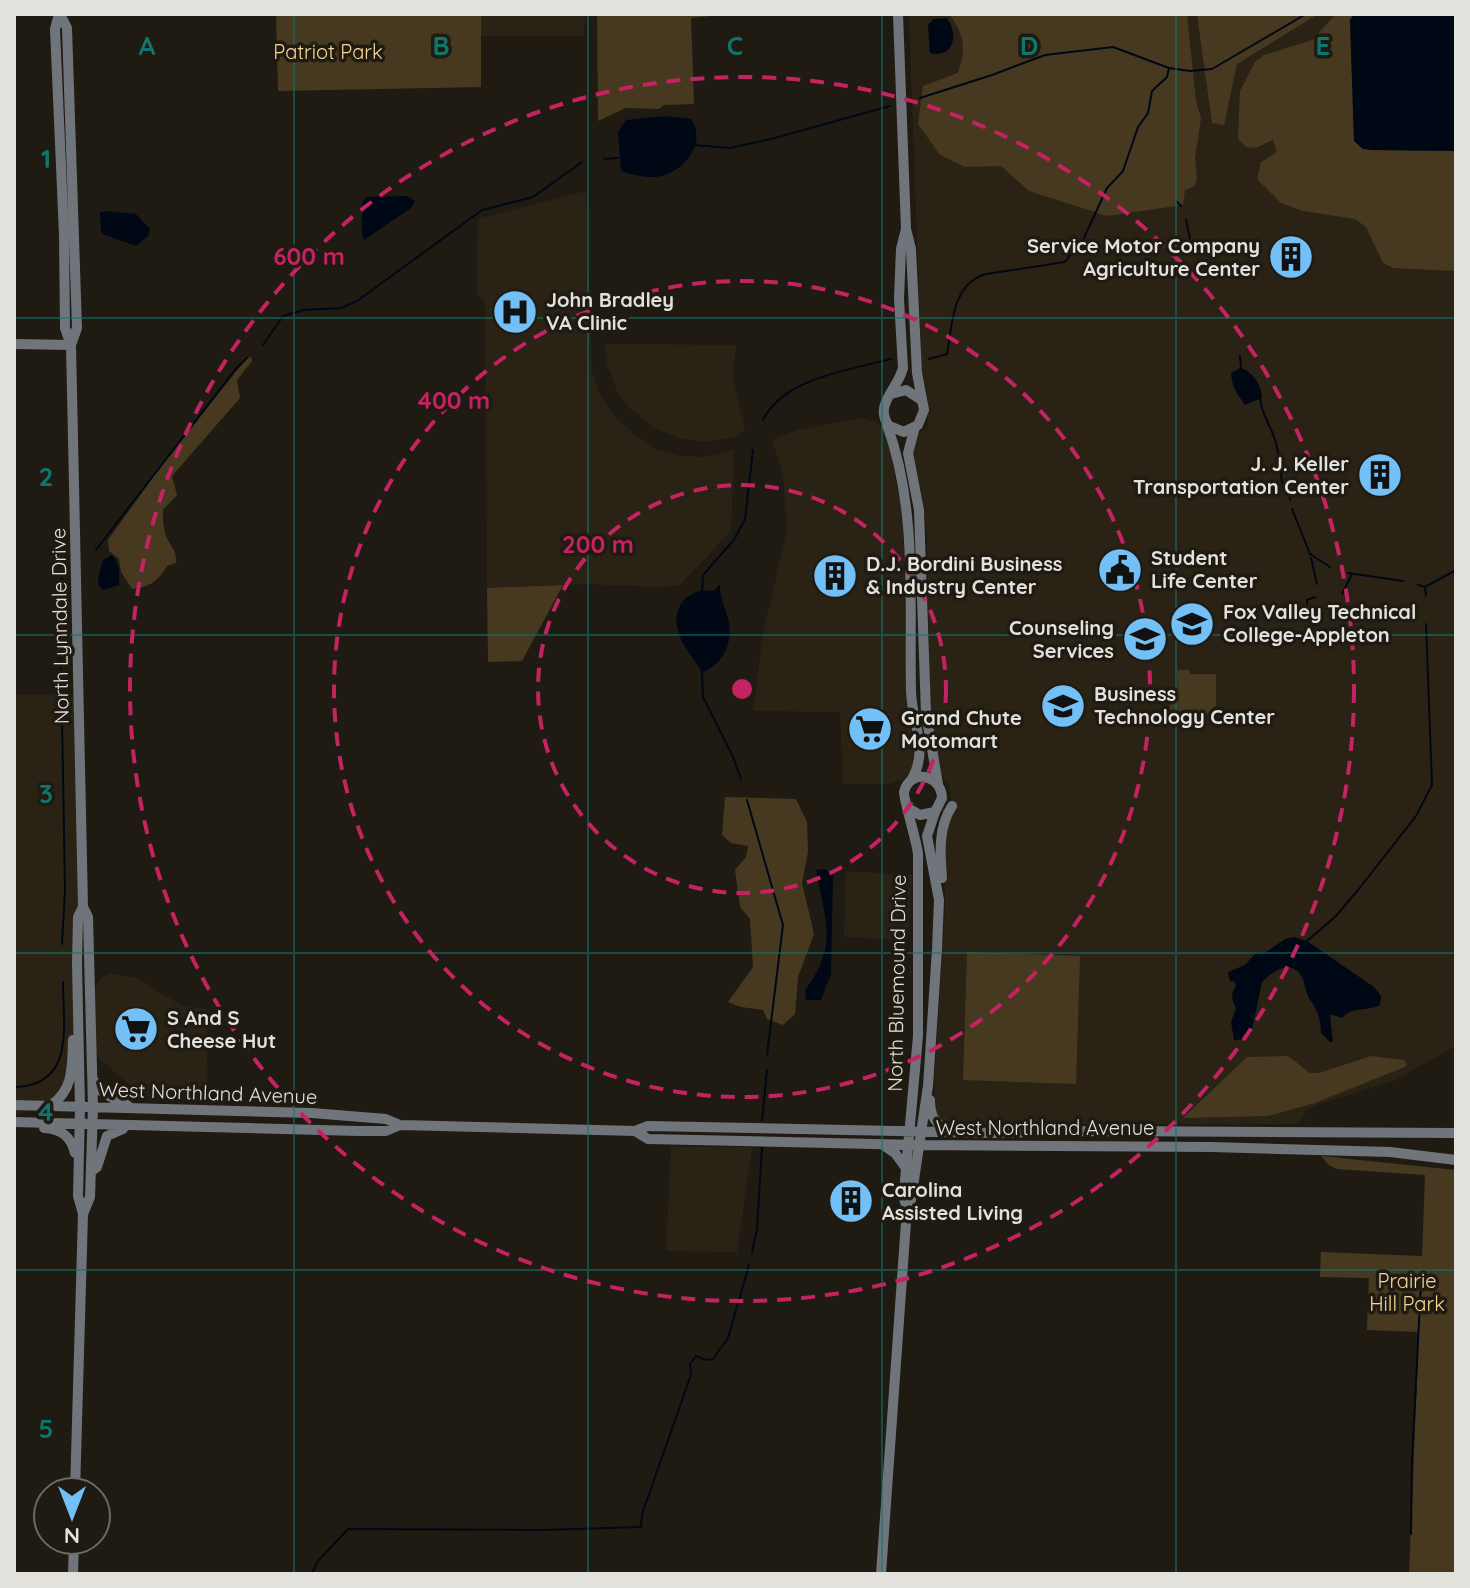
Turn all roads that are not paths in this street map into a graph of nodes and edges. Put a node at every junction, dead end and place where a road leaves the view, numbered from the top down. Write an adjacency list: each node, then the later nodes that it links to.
1 (60, 14): 5 (main road, North Lynndale Drive)
2 (898, 14): 3 (main road)
3 (906, 229): 6 (main road); 7 (main road)
4 (14, 344): 5 (main road)
5 (71, 345): 16 (main road, North Lynndale Drive)
6 (891, 394): 7 (main road); 8 (main road)
7 (920, 399): 9 (main road)
8 (887, 423): 9 (main road); 10 (main road)
9 (915, 427): 11 (main road)
10 (911, 781): 11 (main road); 13 (main road)
11 (938, 784): 14 (main road)
12 (952, 806): 15 (main road)
13 (908, 808): 14 (main road); 31 (main road, North Bluemound Drive)
14 (935, 812): 15 (main road, North Bluemound Drive)
15 (939, 900): 19 (main road, North Bluemound Drive)
16 (83, 907): 17 (main road, North Lynndale Drive); 18 (main road, North Lynndale Drive)
17 (79, 1029): 21 (main road); 22 (main road, North Lynndale Drive)
18 (93, 1076): 23 (main road, North Lynndale Drive); 24 (main road)
19 (928, 1086): 31 (main road, North Bluemound Drive); 32 (main road)
20 (14, 1105): 21 (main road, West Northland Avenue)
21 (49, 1106): 22 (main road, West Northland Avenue)
22 (80, 1107): 23 (main road, West Northland Avenue); 25 (main road, North Lynndale Drive)
23 (93, 1107): 24 (main road, West Northland Avenue); 26 (main road, North Lynndale Drive)
24 (131, 1108): 28 (main road, West Northland Avenue)
25 (79, 1124): 26 (main road, West Northland Avenue); 27 (main road, West Northland Avenue); 36 (main road, North Lynndale Drive)
26 (93, 1124): 29 (main road, West Northland Avenue); 39 (main road, North Lynndale Drive)
27 (14, 1125): 36 (main road)
28 (400, 1125): 29 (main road, West Northland Avenue); 30 (main road, West Northland Avenue)
29 (137, 1126): 39 (main road)
30 (635, 1131): 31 (main road, West Northland Avenue); 34 (main road, West Northland Avenue)
31 (915, 1132): 32 (main road, West Northland Avenue); 35 (main road, North Bluemound Drive)
32 (951, 1132): 33 (main road, West Northland Avenue)
33 (1456, 1133)
34 (881, 1144): 35 (main road, West Northland Avenue); 38 (main road)
35 (914, 1145): 37 (main road, West Northland Avenue); 38 (main road, North Bluemound Drive); 40 (main road, North Bluemound Drive)
36 (79, 1160): 41 (main road, North Lynndale Drive)
37 (1456, 1160)
38 (906, 1168): 40 (main road, North Bluemound Drive)
39 (91, 1172): 41 (main road, North Lynndale Drive)
40 (907, 1208): 43 (main road, North Bluemound Drive)
41 (83, 1214): 42 (main road, North Lynndale Drive)
42 (75, 1476)
43 (881, 1574)

